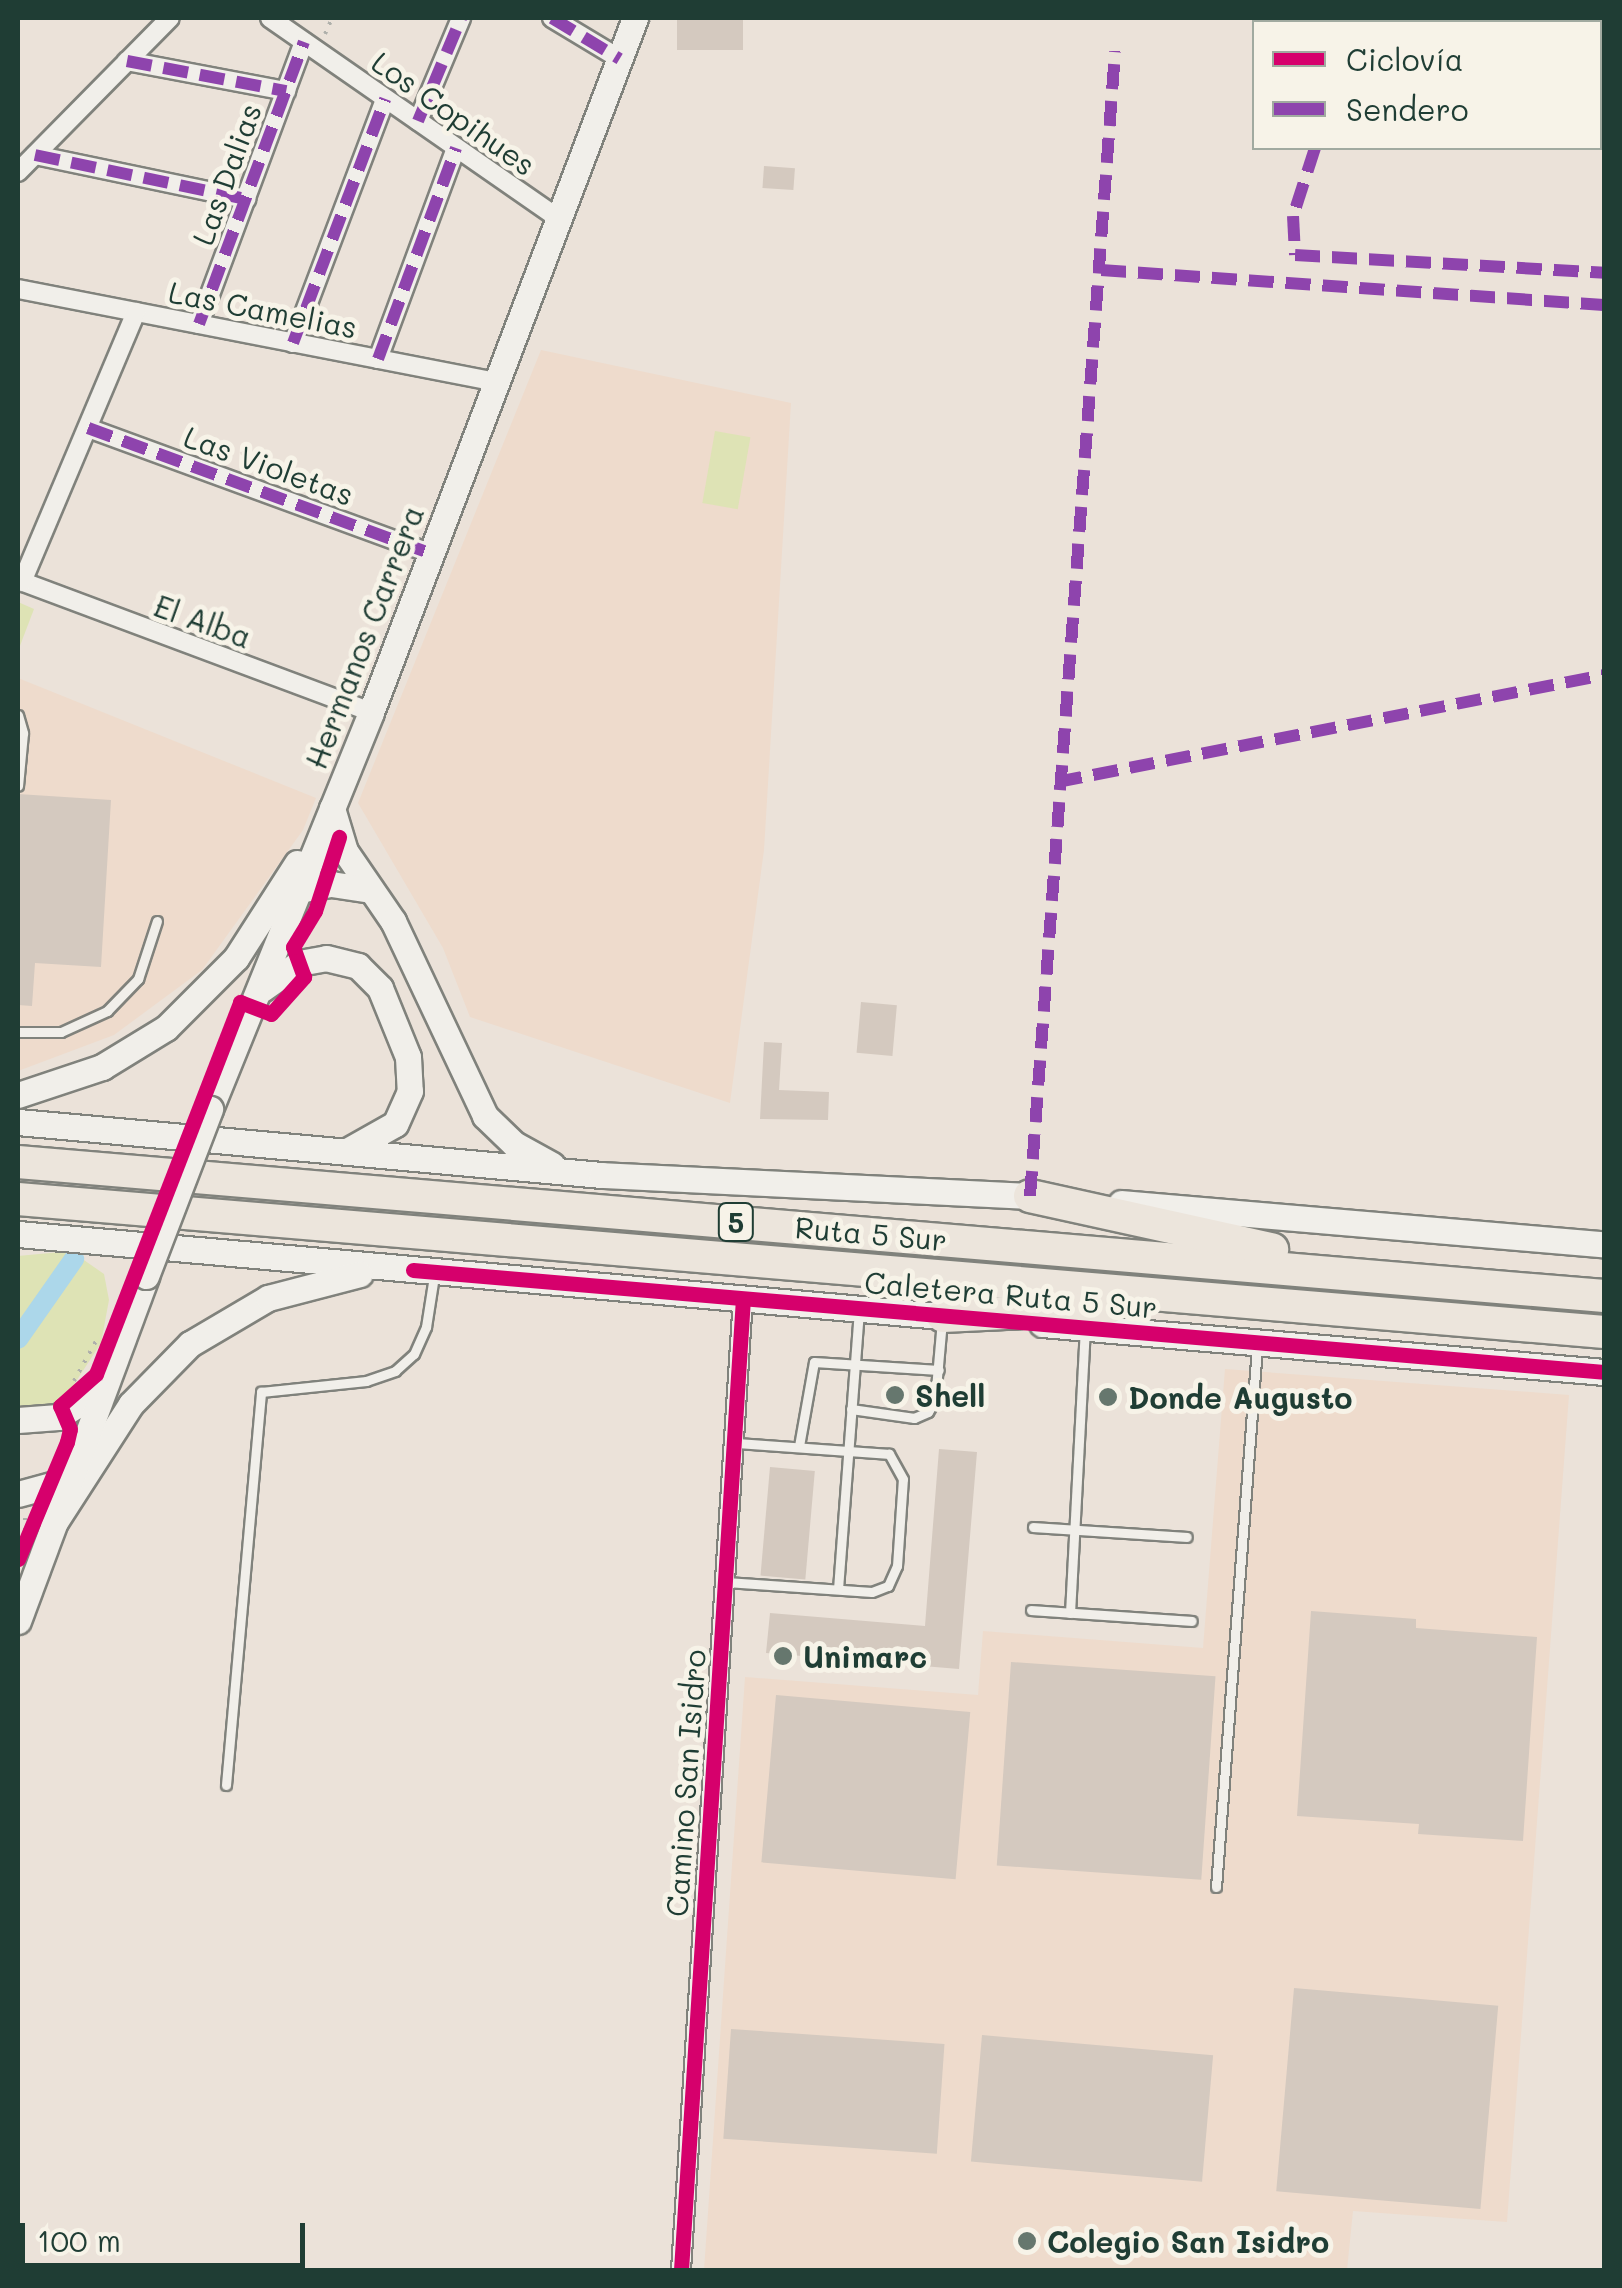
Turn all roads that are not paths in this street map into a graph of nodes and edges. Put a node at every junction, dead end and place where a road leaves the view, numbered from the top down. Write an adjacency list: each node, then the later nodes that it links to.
1 (170, 18): 8 (street)
2 (270, 18): 6 (street, Los Copihues)
3 (461, 18): 11 (street)
4 (552, 18): 7 (street)
5 (636, 18): 7 (main road, Hermanos Carrera)
6 (304, 42): 9 (street, Las Dalias); 10 (street, Los Copihues)
7 (620, 59): 16 (main road, Hermanos Carrera)
8 (127, 61): 9 (street); 13 (street)
9 (286, 91): 15 (street, Las Dalias)
10 (386, 98): 11 (street, Los Copihues); 20 (street)
11 (418, 121): 12 (street, Los Copihues)
12 (456, 148): 16 (street, Los Copihues); 21 (street)
13 (34, 155): 14 (street); 15 (street)
14 (18, 172)
15 (246, 198): 19 (street, Las Dalias)
16 (558, 218): 22 (main road, Hermanos Carrera)
17 (18, 289): 18 (street, Las Camelias)
18 (136, 312): 19 (street, Las Camelias); 23 (street)
19 (199, 324): 20 (street, Las Camelias)
20 (293, 343): 21 (street, Las Camelias)
21 (378, 360): 22 (street, Las Camelias)
22 (498, 382): 24 (main road, Hermanos Carrera)
23 (88, 428): 24 (street, Las Violetas); 25 (street)
24 (432, 554): 26 (main road, Hermanos Carrera)
25 (20, 581): 26 (street, El Alba)
26 (370, 712): 29 (main road, Hermanos Carrera)
27 (18, 715): 28 (lane)
28 (18, 786)
29 (332, 808): 30 (main road, Hermanos Carrera); 31 (main road); 35 (main road)
30 (299, 890): 31 (main road); 33 (main road, Hermanos Carrera)
31 (371, 890): 39 (main road)
32 (157, 920): 34 (lane)
33 (258, 993): 37 (main road); 57 (main road, Hermanos Carrera, bridge)
34 (18, 1032)
35 (18, 1095)
36 (18, 1122): 37 (main road)
37 (344, 1152): 39 (main road)
38 (18, 1162): 45 (highway, Ruta 5 Sur / 5)
39 (568, 1172): 40 (main road)
40 (1030, 1196): 43 (main road); 45 (highway)
41 (18, 1199): 48 (highway, Ruta 5 Sur / 5)
42 (20, 1236): 44 (main road, Caletera Ruta 5 Sur)
43 (1604, 1244)
44 (424, 1271): 47 (main road, Caletera Ruta 5 Sur); 65 (main road); 76 (lane)
45 (1454, 1283): 46 (highway, Ruta 5 Sur / 5)
46 (1604, 1296)
47 (743, 1299): 49 (main road, Caletera Ruta 5 Sur); 60 (street, Camino San Isidro)
48 (1252, 1302): 50 (highway); 52 (highway, Ruta 5 Sur / 5)
49 (859, 1308): 50 (main road, Caletera Ruta 5 Sur); 54 (lane)
50 (942, 1316): 51 (main road, Caletera Ruta 5 Sur); 55 (lane)
51 (1085, 1327): 53 (main road, Caletera Ruta 5 Sur); 67 (lane)
52 (1604, 1332)
53 (1258, 1343): 56 (main road, Caletera Ruta 5 Sur); 77 (lane)
54 (855, 1361): 55 (lane); 58 (lane); 61 (lane)
55 (939, 1370): 58 (lane)
56 (1604, 1372)
57 (102, 1389): 59 (main road); 63 (main road, Hermanos Carrera)
58 (852, 1409): 62 (lane)
59 (18, 1420)
60 (734, 1443): 61 (lane); 70 (street, Camino San Isidro)
61 (799, 1446): 62 (lane)
62 (849, 1448): 71 (lane); 71 (lane)
63 (58, 1484): 64 (main road); 65 (main road, Hermanos Carrera)
64 (18, 1494)
65 (53, 1525): 74 (main road)
66 (1033, 1527): 67 (lane)
67 (1078, 1530): 68 (lane); 73 (lane)
68 (1188, 1537)
69 (18, 1562): 74 (main road)
70 (725, 1582): 71 (lane); 78 (street, Camino San Isidro)
71 (838, 1589)
72 (1031, 1610): 73 (lane)
73 (1070, 1613): 75 (lane)
74 (20, 1615)
75 (1192, 1621)
76 (226, 1784)
77 (1216, 1888)
78 (681, 2270)

